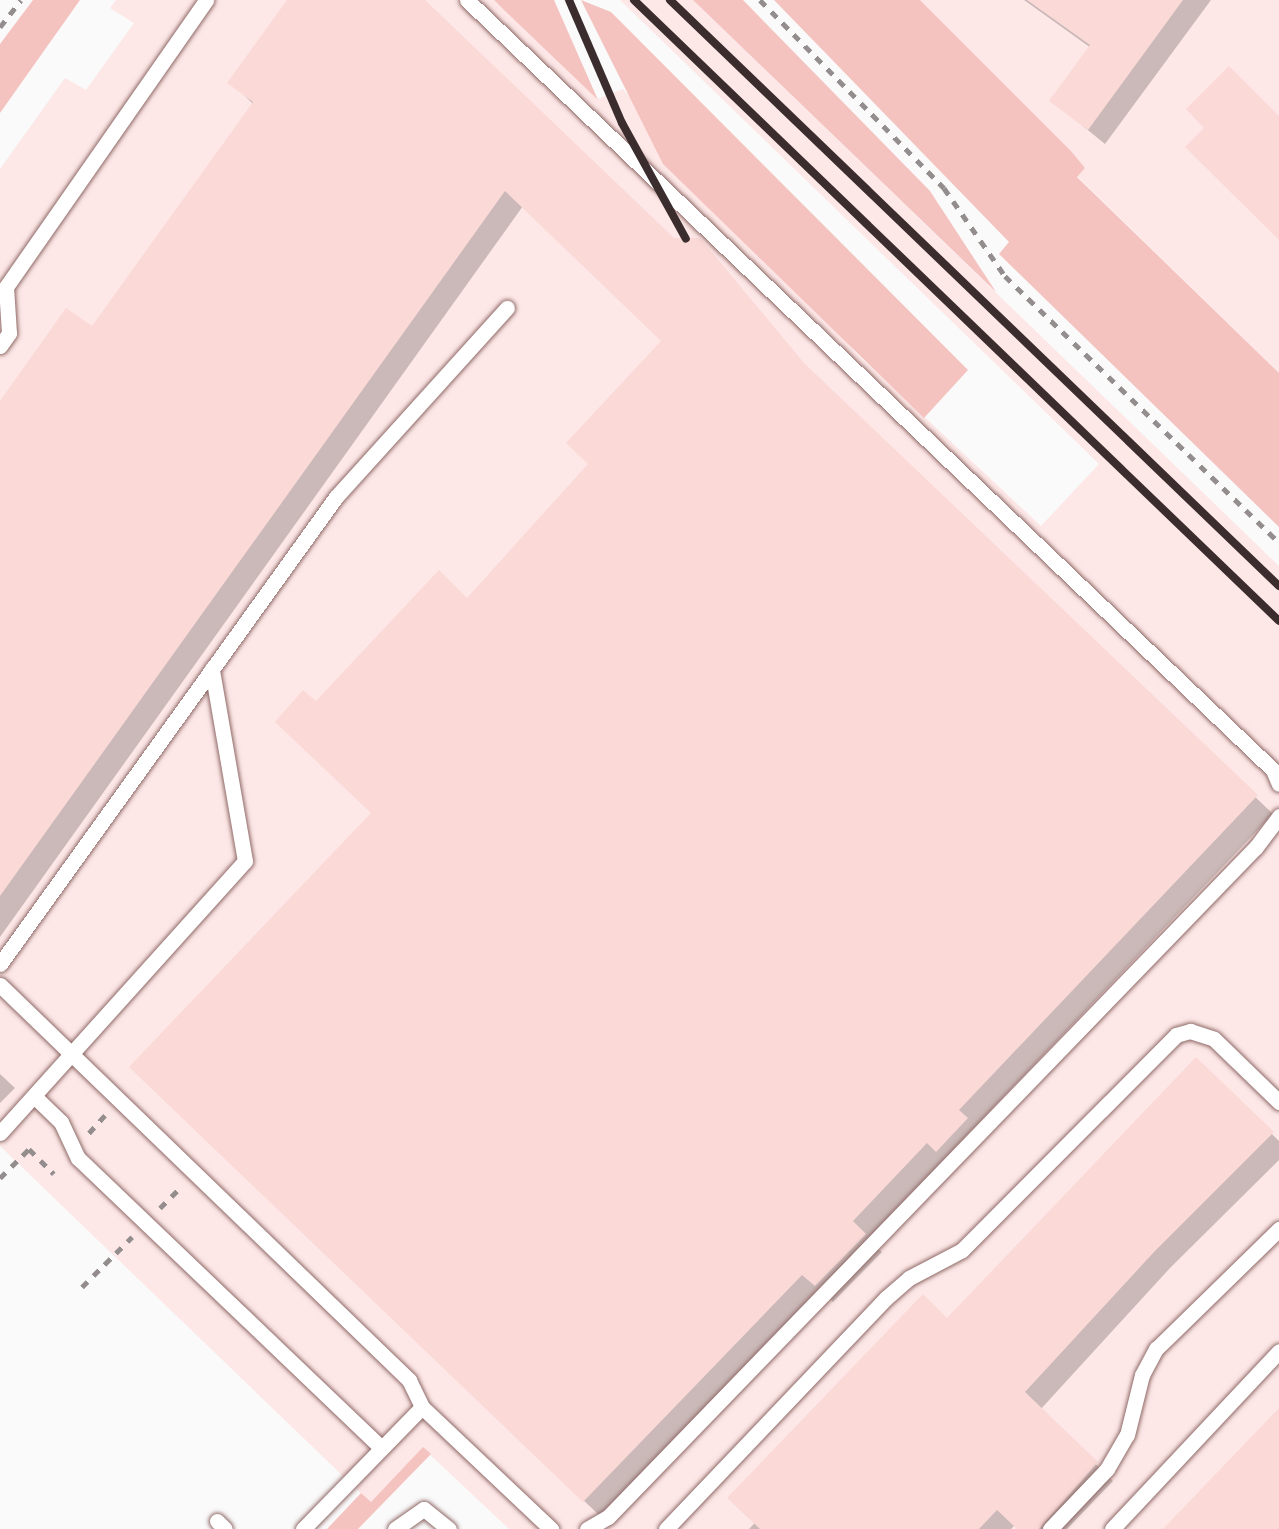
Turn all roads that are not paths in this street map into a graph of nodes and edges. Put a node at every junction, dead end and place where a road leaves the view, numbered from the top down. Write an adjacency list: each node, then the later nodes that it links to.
1 (206, 0): 4 (lane)
2 (467, 0): 6 (lane)
3 (506, 308): 5 (lane)
4 (0, 346)
5 (212, 669): 8 (lane); 10 (lane)
6 (1279, 784)
7 (1279, 816): 22 (lane)
8 (0, 964)
9 (0, 984): 10 (lane)
10 (72, 1056): 11 (lane); 16 (lane)
11 (35, 1097): 13 (lane); 17 (lane)
12 (1279, 1102): 23 (lane)
13 (0, 1133)
14 (1279, 1229): 24 (lane)
15 (1279, 1351): 25 (lane)
16 (422, 1407): 17 (lane); 21 (lane)
17 (381, 1448): 18 (lane)
18 (303, 1529)
19 (394, 1529): 20 (lane)
20 (449, 1529)
21 (551, 1529)
22 (587, 1529)
23 (666, 1529)
24 (1050, 1529)
25 (1112, 1529)

